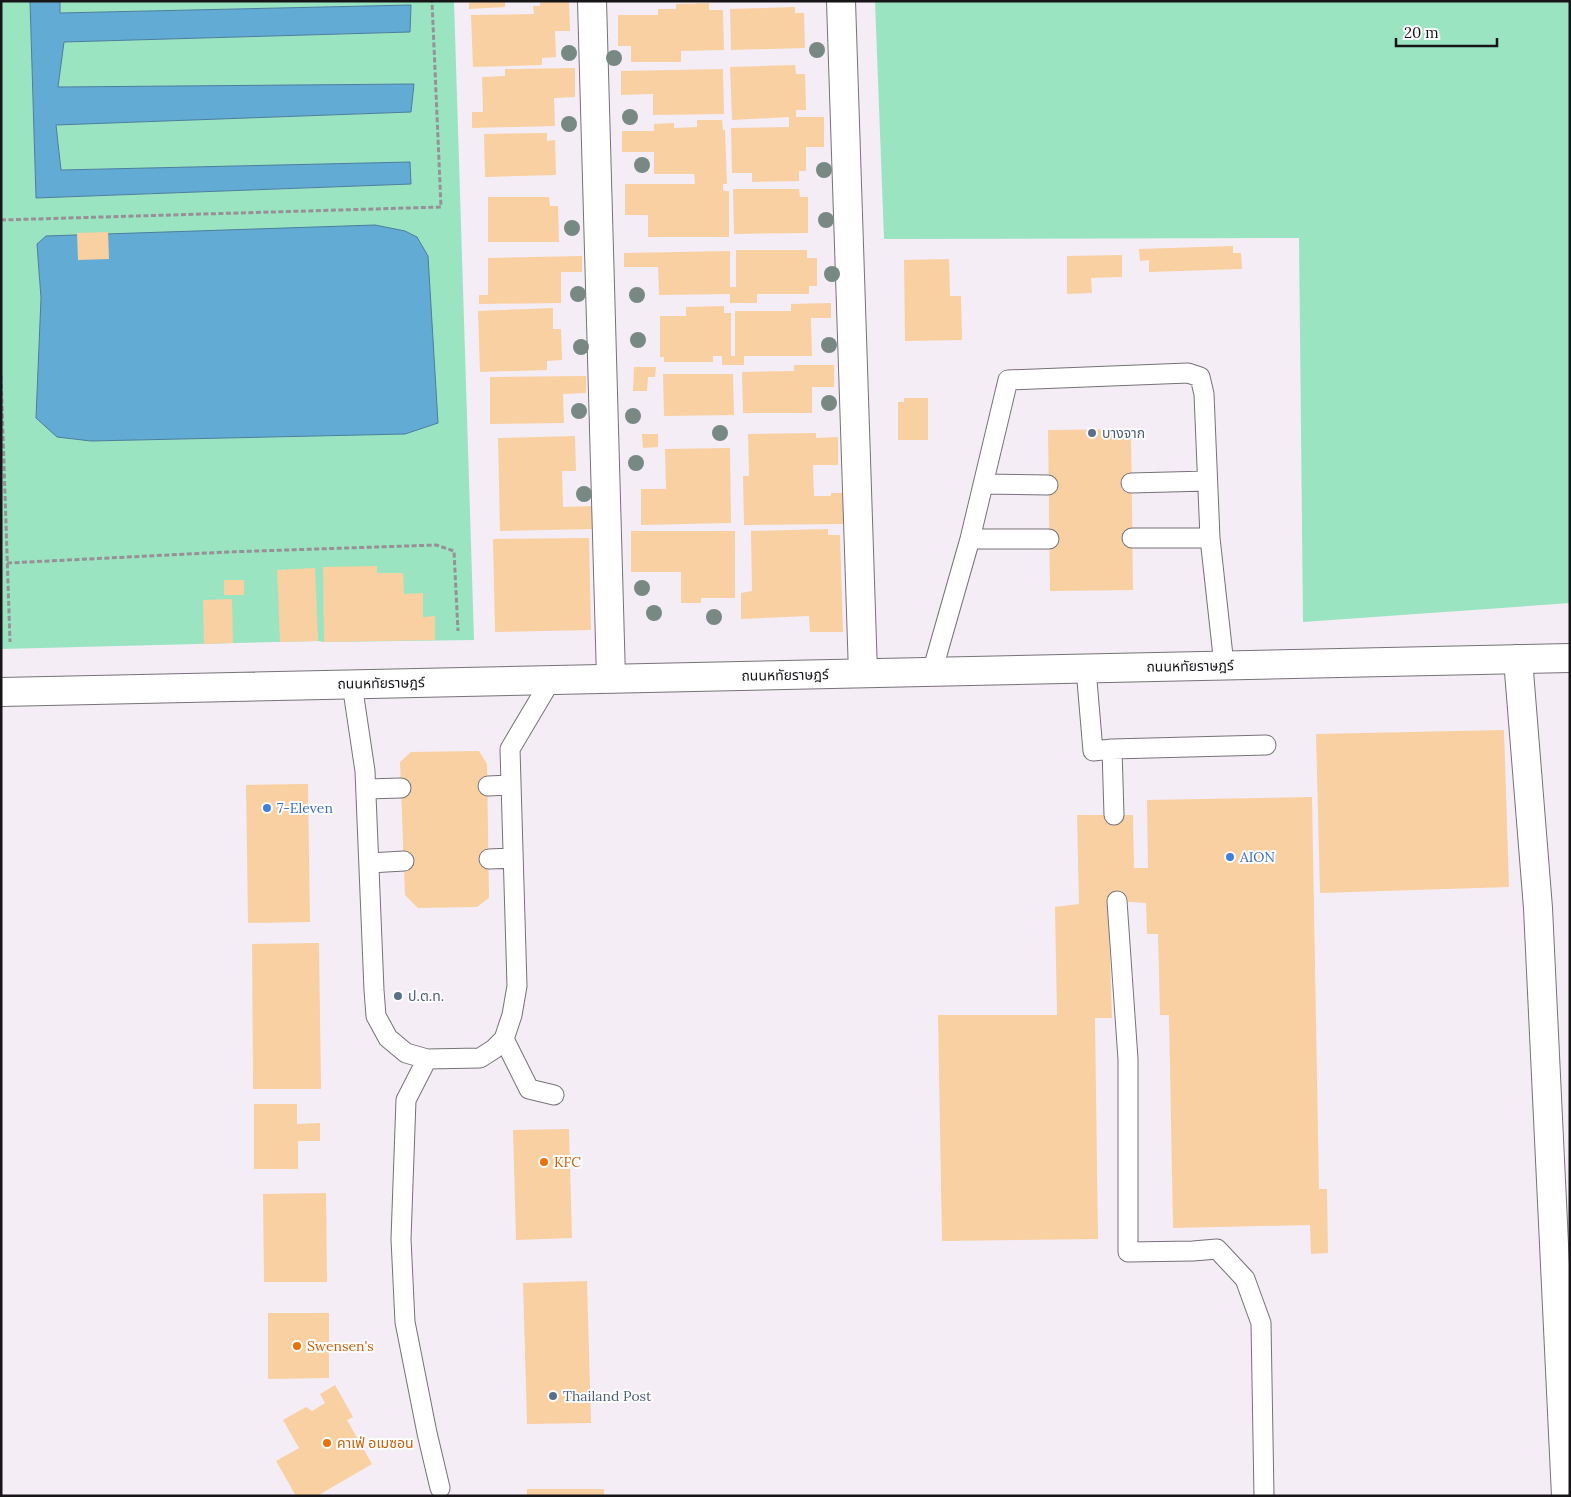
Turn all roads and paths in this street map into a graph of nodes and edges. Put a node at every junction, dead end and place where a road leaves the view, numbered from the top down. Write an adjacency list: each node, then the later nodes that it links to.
1 (432, 1): 4 (path)
2 (592, 1): 23 (street)
3 (840, 1): 22 (street)
4 (1, 220)
5 (1, 376): 14 (path)
6 (1207, 481): 7 (lane); 8 (lane); 11 (lane)
7 (1132, 483)
8 (983, 484): 9 (lane); 12 (lane)
9 (1048, 485)
10 (1132, 538): 11 (lane)
11 (1210, 538): 19 (lane)
12 (970, 539): 13 (lane); 21 (lane)
13 (1050, 539)
14 (7, 563): 15 (path); 16 (path)
15 (458, 630)
16 (10, 642)
17 (1570, 658): 18 (street, ถนนหทัยราษฎร์)
18 (1518, 659): 19 (street, ถนนหทัยราษฎร์); 44 (street)
19 (1224, 666): 20 (street, ถนนหทัยราษฎร์)
20 (1086, 669): 21 (street, ถนนหทัยราษฎร์); 28 (lane)
21 (932, 672): 22 (street, ถนนหทัยราษฎร์)
22 (863, 673): 23 (street, ถนนหทัยราษฎร์)
23 (611, 678): 24 (street, ถนนหทัยราษฎร์)
24 (552, 680): 25 (street, ถนนหทัยราษฎร์); 29 (lane)
25 (352, 684): 26 (street, ถนนหทัยราษฎร์); 32 (lane)
26 (1, 692)
27 (1266, 746): 28 (lane)
28 (1112, 749): 33 (lane)
29 (511, 785): 30 (lane); 34 (lane)
30 (488, 786)
31 (401, 788): 32 (lane)
32 (366, 789): 37 (lane)
33 (1114, 815)
34 (513, 858): 35 (lane); 39 (lane)
35 (489, 859)
36 (404, 862): 37 (lane)
37 (369, 863): 40 (lane)
38 (1117, 902): 43 (lane)
39 (504, 1039): 40 (lane); 41 (lane)
40 (427, 1059): 42 (lane)
41 (554, 1095)
42 (440, 1488)
43 (1264, 1496)
44 (1566, 1496)

